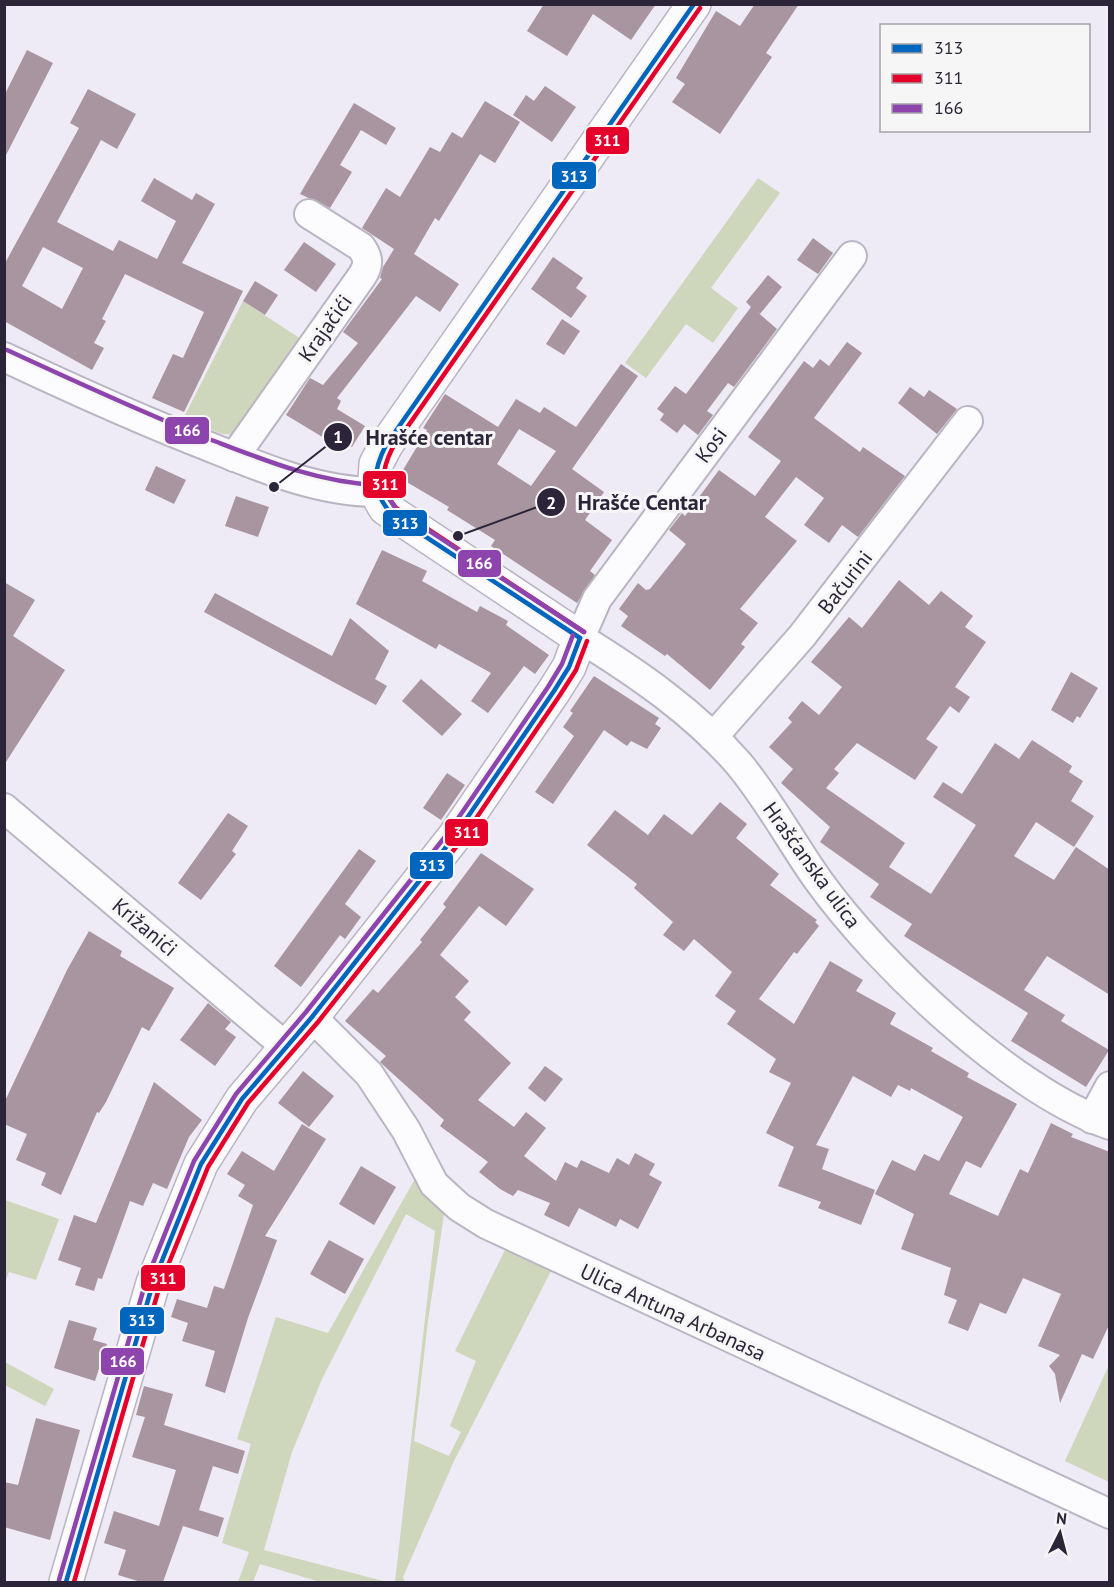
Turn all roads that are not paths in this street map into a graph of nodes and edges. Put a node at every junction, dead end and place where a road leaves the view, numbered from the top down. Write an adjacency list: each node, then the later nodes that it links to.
1 (694, 4): 7 (main road)
2 (309, 214): 6 (street, Krajačići)
3 (852, 256): 8 (street, Kosi)
4 (4, 357): 6 (street)
5 (968, 421): 9 (street, Bačurini)
6 (234, 456): 7 (street)
7 (376, 492): 8 (main road)
8 (580, 638): 9 (street, Hrašćanska ulica); 11 (main road)
9 (713, 737): 14 (street, Hrašćanska ulica)
10 (4, 808): 12 (street, Križanići)
11 (312, 1017): 12 (main road); 15 (street, Ulica Antuna Arbanasa)
12 (285, 1046): 16 (main road)
13 (1110, 1086): 14 (street)
14 (1101, 1122)
15 (1110, 1514)
16 (66, 1582)

